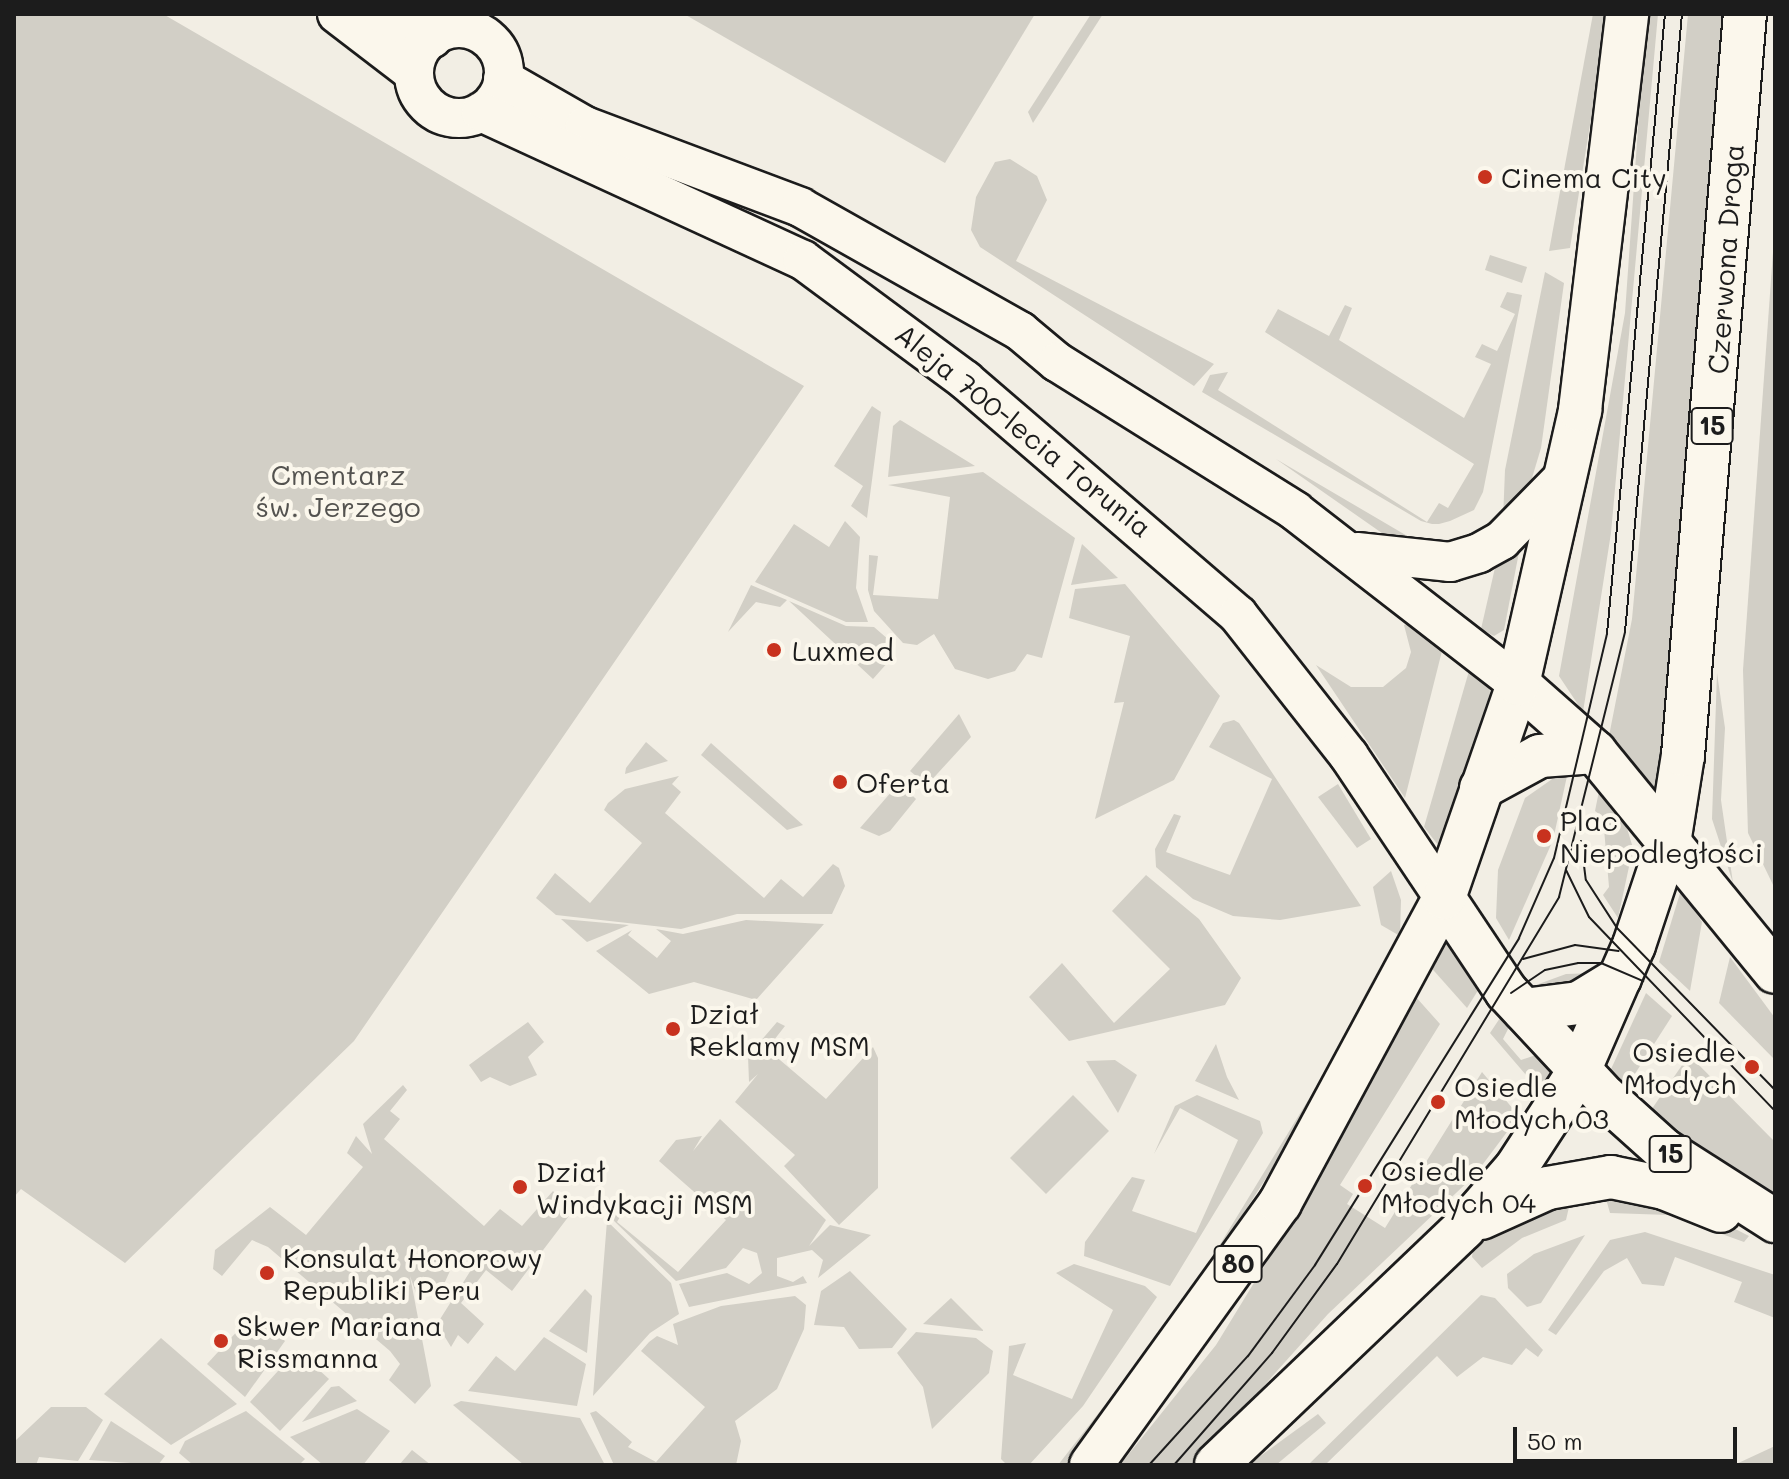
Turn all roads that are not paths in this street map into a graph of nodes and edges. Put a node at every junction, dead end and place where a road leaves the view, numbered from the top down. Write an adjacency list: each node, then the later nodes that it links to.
1 (337, 14): 6 (main road)
2 (383, 14): 5 (main road)
3 (1627, 14): 9 (main road)
4 (1745, 14): 14 (main road, Czerwona Droga / 15)
5 (432, 38): 6 (main road); 7 (main road)
6 (414, 73): 8 (main road)
7 (503, 79): 8 (main road); 10 (main road, Aleja 700-lecia Torunia)
8 (481, 112): 15 (main road, Aleja 700-lecia Torunia)
9 (1565, 476): 10 (main road, Aleja 700-lecia Torunia); 11 (main road)
10 (1348, 551): 11 (main road, Aleja 700-lecia Torunia)
11 (1518, 684): 12 (main road, Aleja 700-lecia Torunia); 13 (main road)
12 (1595, 752): 13 (main road); 14 (main road)
13 (1481, 788): 15 (main road)
14 (1670, 837): 16 (main road); 17 (main road)
15 (1444, 898): 18 (main road); 22 (main road, 80)
16 (1775, 972)
17 (1620, 978): 18 (main road); 19 (main road)
18 (1524, 1010): 19 (main road)
19 (1579, 1071): 20 (main road, 15); 21 (main road)
20 (1774, 1221): 21 (main road)
21 (1463, 1229): 23 (main road)
22 (1091, 1465)
23 (1216, 1465)

